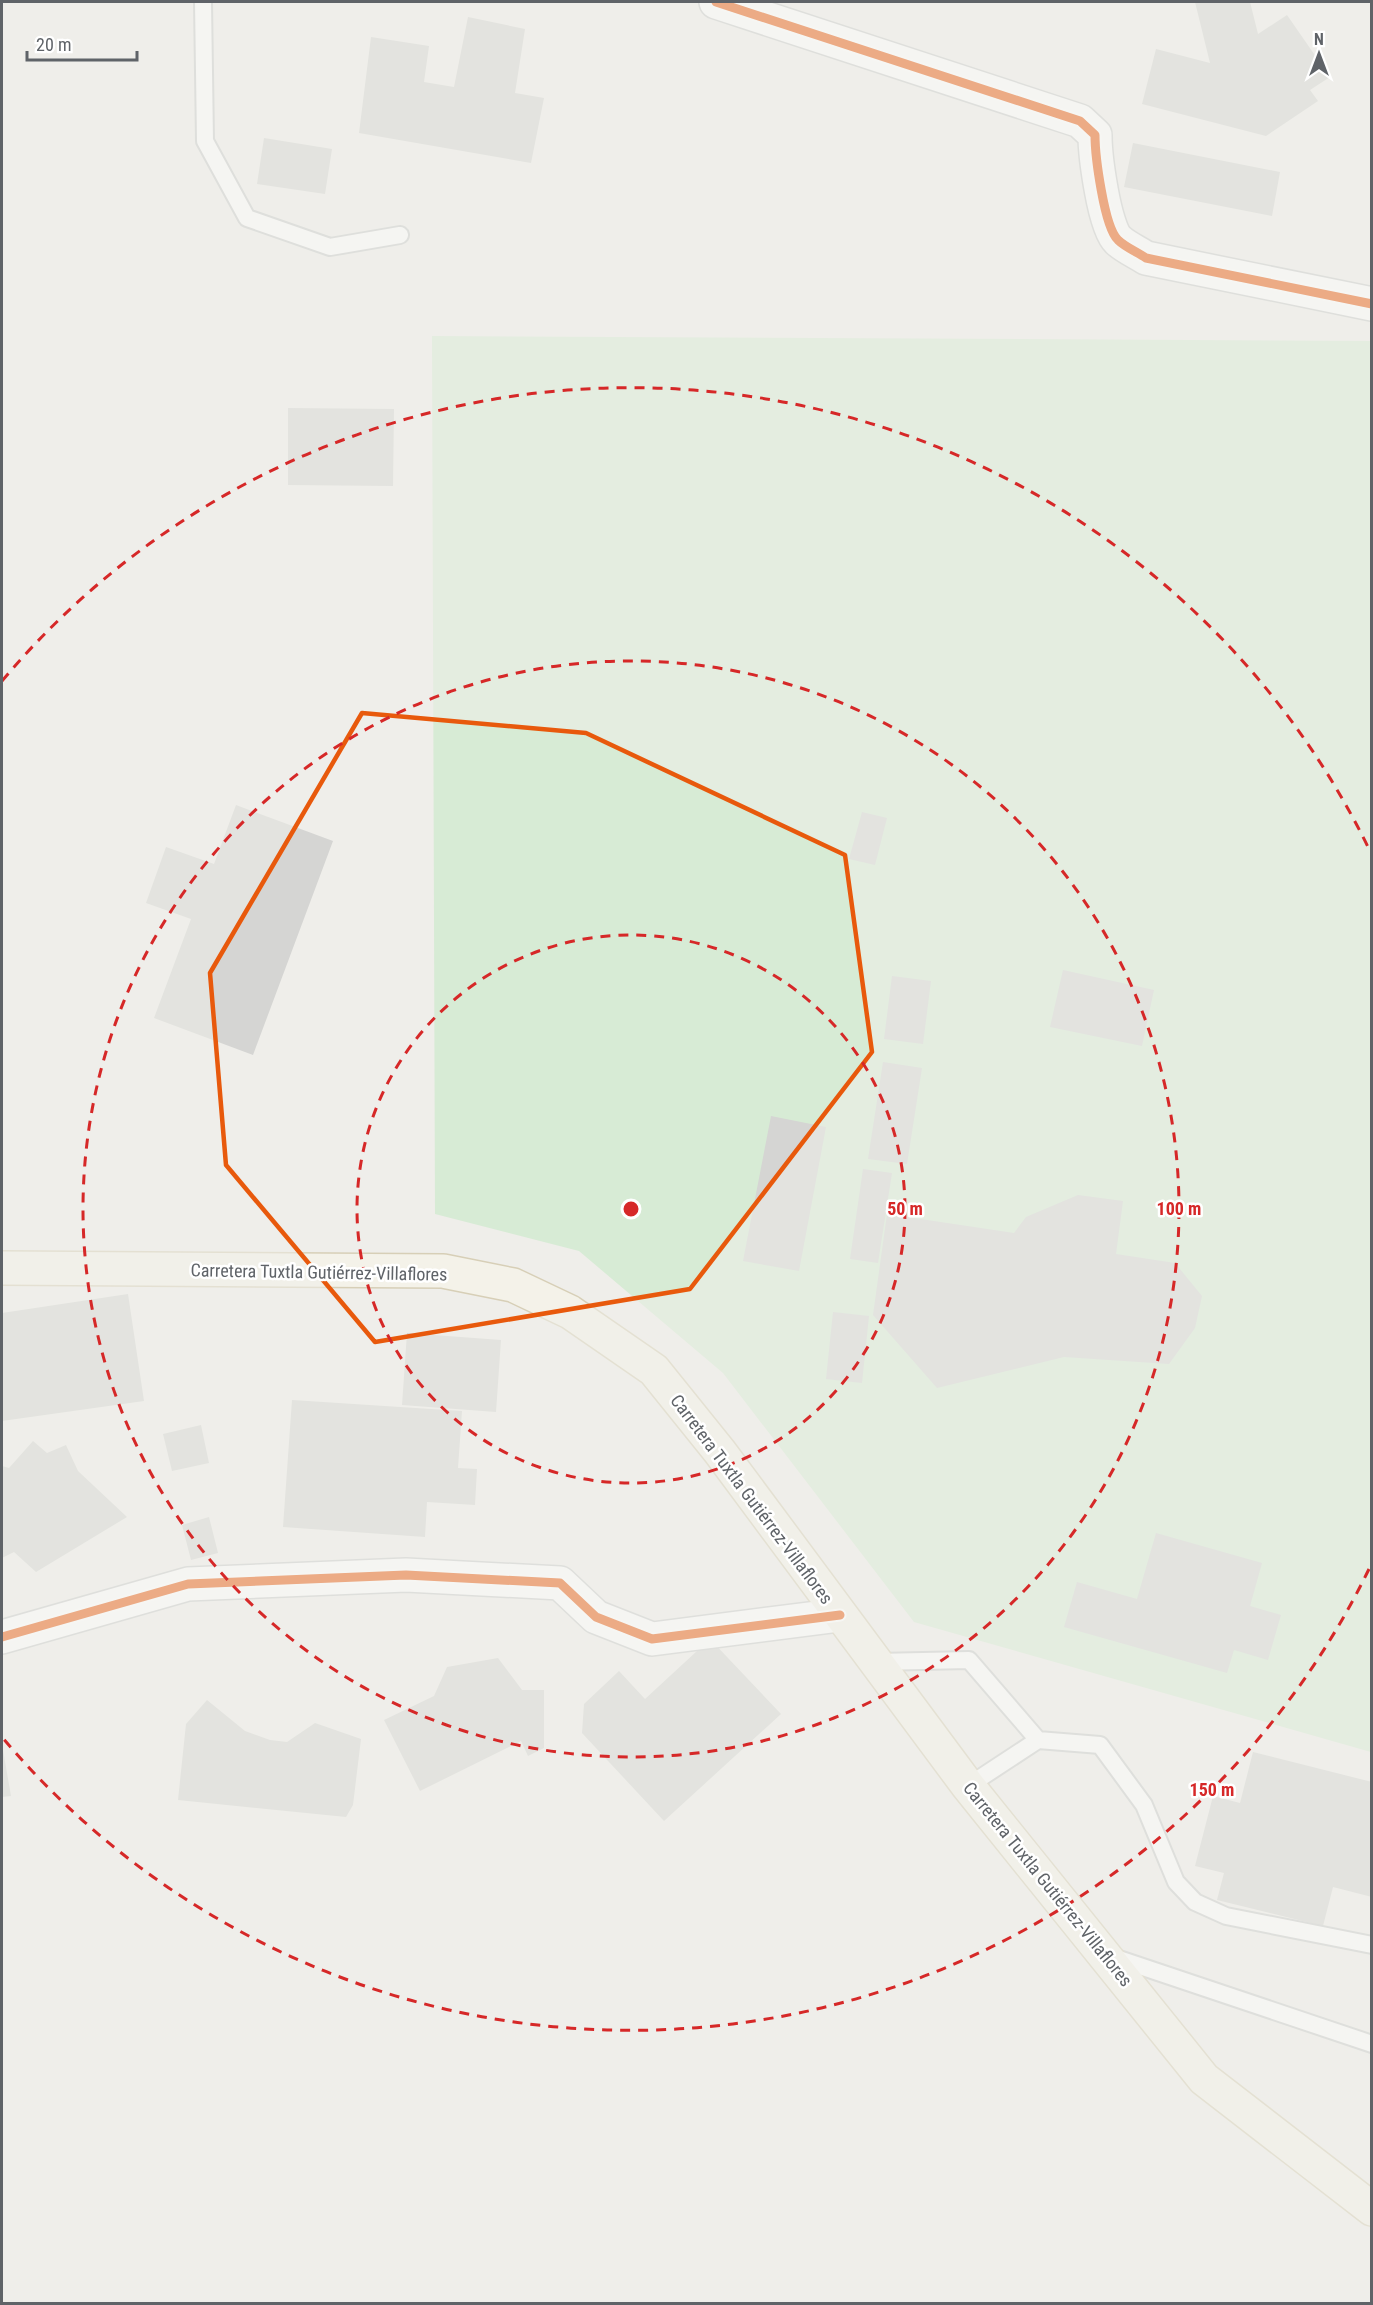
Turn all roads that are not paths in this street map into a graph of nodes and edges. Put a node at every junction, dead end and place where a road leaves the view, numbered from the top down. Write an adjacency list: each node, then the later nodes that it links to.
1 (203, 2): 3 (lane)
2 (716, 2): 4 (street)
3 (400, 235)
4 (1371, 303)
5 (2, 1268): 6 (main road, Carretera Tuxtla Gutiérrez-Villaflores)
6 (840, 1615): 7 (street); 8 (main road, Carretera Tuxtla Gutiérrez-Villaflores)
7 (2, 1637)
8 (876, 1662): 9 (lane); 10 (main road, Carretera Tuxtla Gutiérrez-Villaflores)
9 (1038, 1740): 10 (lane); 11 (lane)
10 (968, 1786): 12 (main road, Carretera Tuxtla Gutiérrez-Villaflores)
11 (1371, 1945)
12 (1103, 1954): 13 (lane); 14 (main road, Carretera Tuxtla Gutiérrez-Villaflores)
13 (1371, 2044)
14 (1371, 2209)

